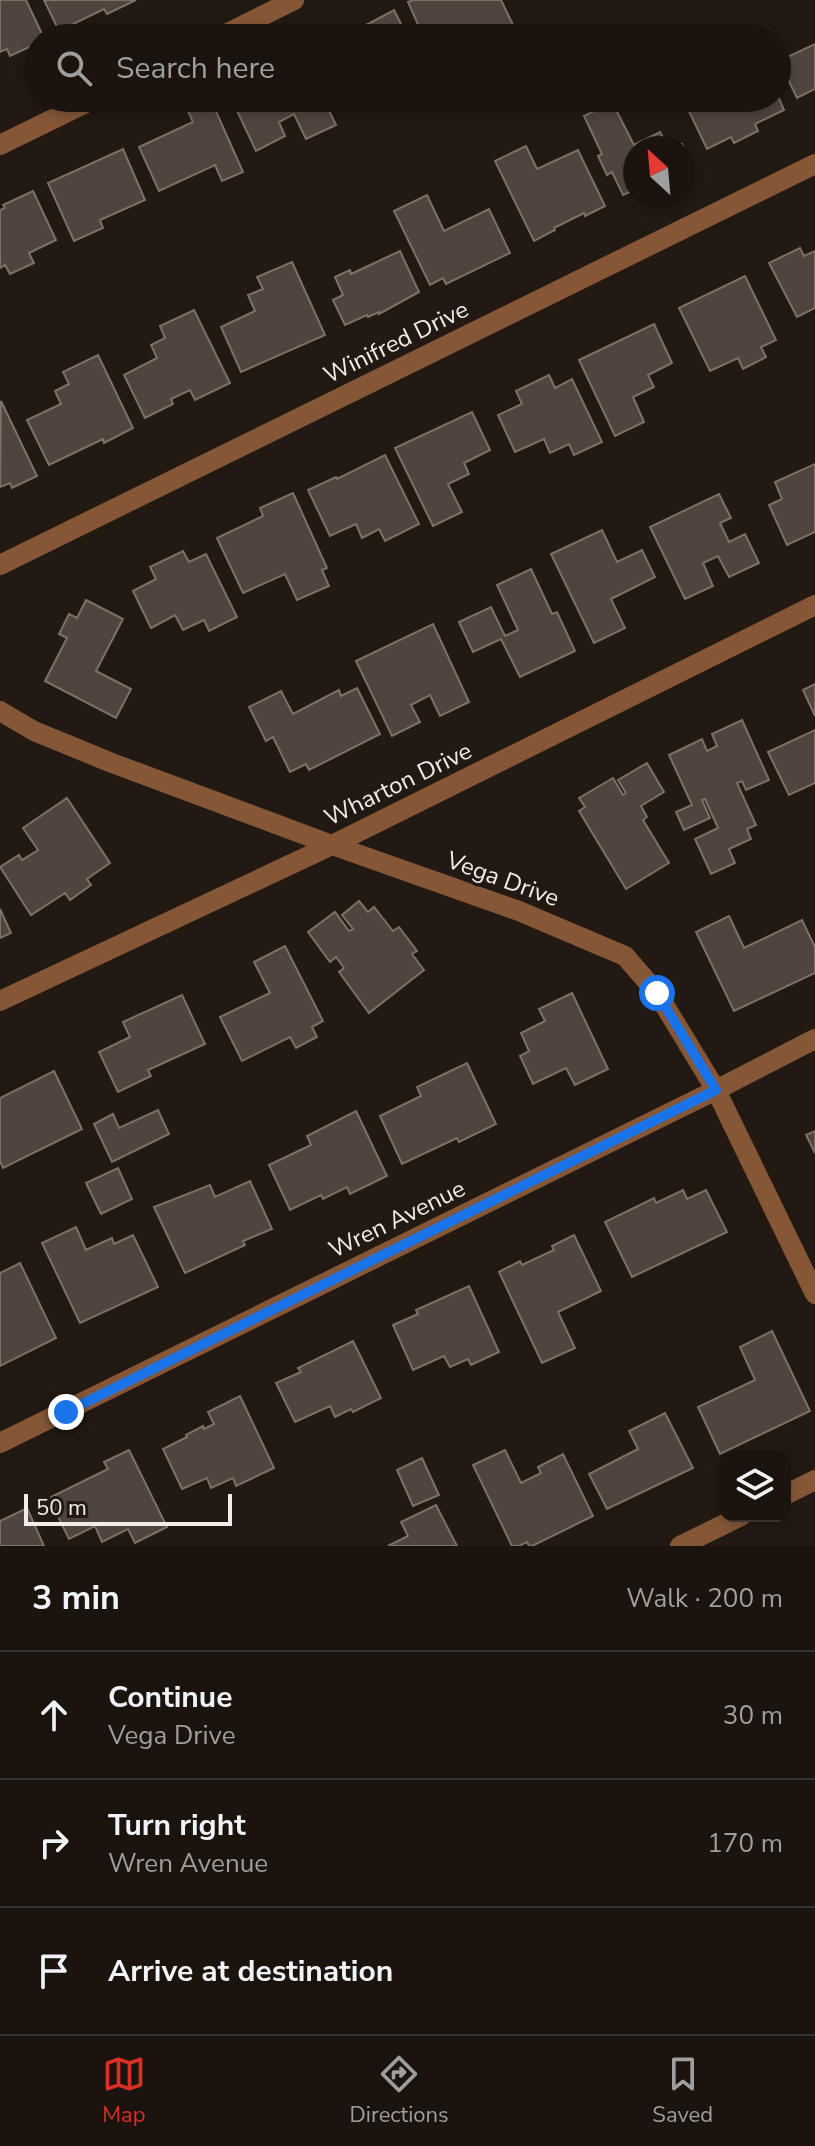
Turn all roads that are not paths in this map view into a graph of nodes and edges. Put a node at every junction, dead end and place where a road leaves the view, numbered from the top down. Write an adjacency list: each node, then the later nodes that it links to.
1 (294, 0): 2 (street)
2 (246, 24)
3 (67, 112): 4 (street)
4 (0, 145)
5 (815, 164): 6 (street, Winifred Drive)
6 (0, 565)
7 (815, 605): 9 (street, Wharton Drive)
8 (0, 711): 9 (street, Vega Drive)
9 (332, 845): 10 (street, Wharton Drive); 12 (street, Vega Drive)
10 (0, 1001)
11 (815, 1039): 12 (street, Wren Avenue)
12 (716, 1090): 13 (street, Vega Drive); 14 (street, Wren Avenue)
13 (815, 1294)
14 (0, 1443)
15 (815, 1480): 16 (street)
16 (791, 1492)
17 (729, 1522): 18 (street)
18 (680, 1546)

